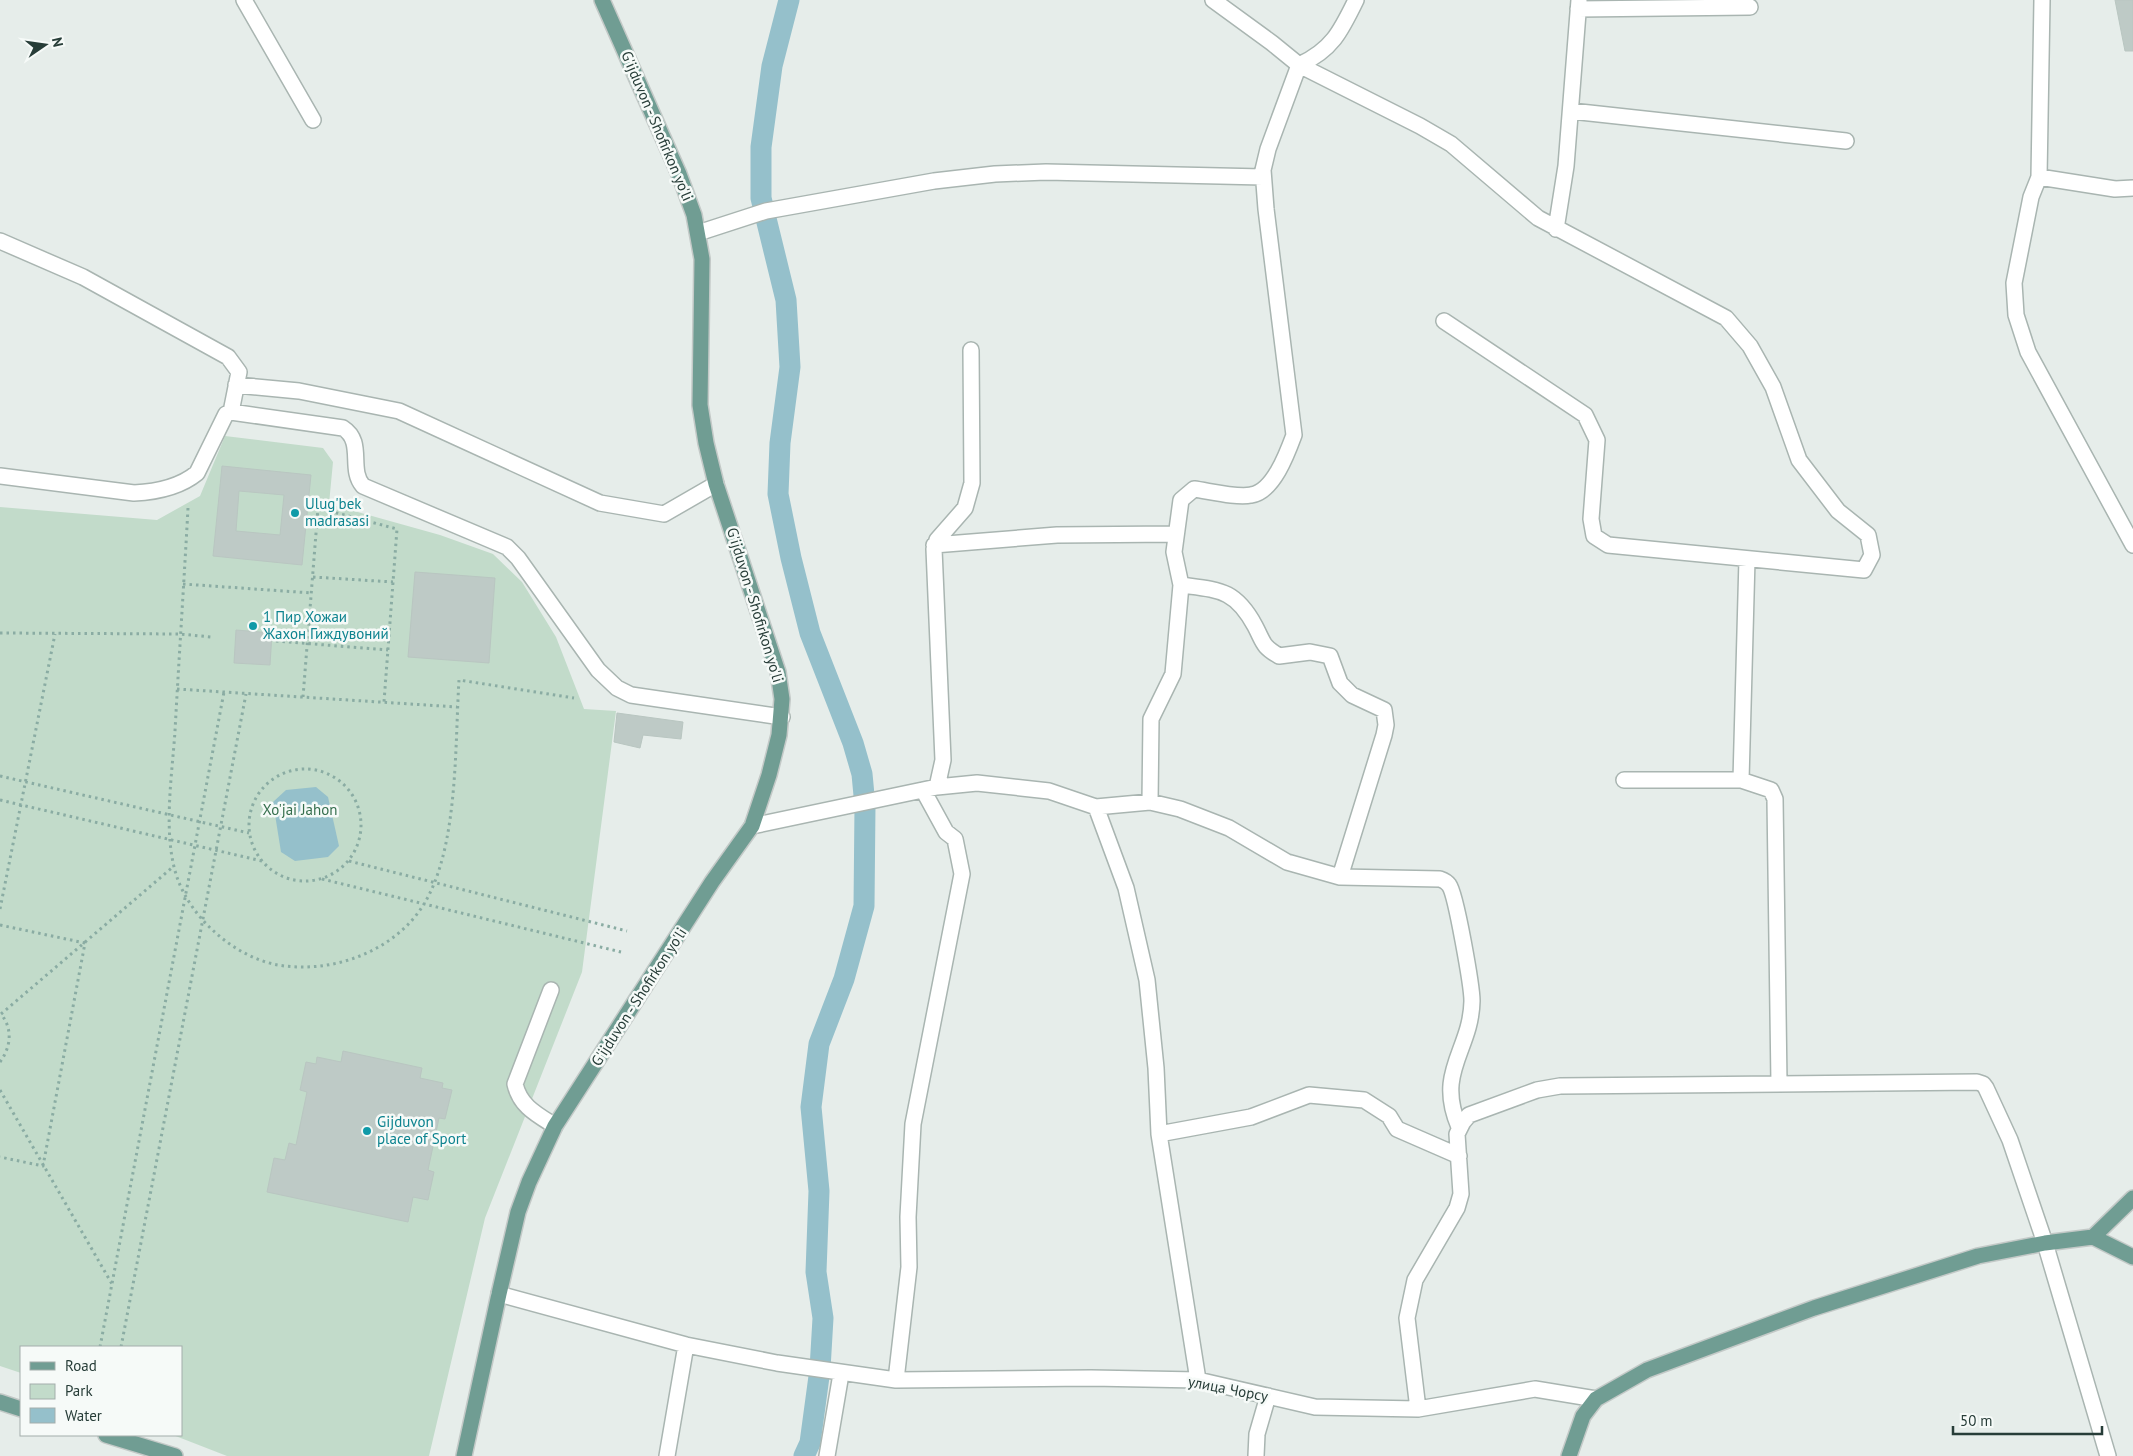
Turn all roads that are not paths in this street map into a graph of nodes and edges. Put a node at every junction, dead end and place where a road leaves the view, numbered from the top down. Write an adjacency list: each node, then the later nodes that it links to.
1 (244, 0): 10 (street)
2 (602, 0): 16 (main road, G'ijduvon - Shofirkon yo'li)
3 (1213, 0): 8 (street)
4 (1356, 0): 8 (street)
5 (2042, 0): 13 (street)
6 (1579, 4): 7 (street); 9 (street)
7 (1750, 7)
8 (1298, 65): 12 (street); 15 (street)
9 (1571, 111): 11 (street); 15 (street)
10 (313, 120)
11 (1846, 142)
12 (1263, 177): 16 (street); 24 (street)
13 (2040, 177): 14 (street); 25 (street)
14 (2133, 188)
15 (1556, 229): 27 (street)
16 (698, 233): 23 (main road, G'ijduvon - Shofirkon yo'li)
17 (0, 241): 20 (street)
18 (1444, 321): 27 (street)
19 (970, 350): 26 (street)
20 (236, 386): 21 (street); 23 (street)
21 (231, 412): 22 (street); 29 (street)
22 (0, 476)
23 (716, 484): 29 (main road, G'ijduvon - Shofirkon yo'li)
24 (1176, 534): 26 (street); 28 (street)
25 (2133, 544)
26 (934, 545): 32 (street)
27 (1747, 559): 31 (street)
28 (1180, 585): 33 (street); 36 (street)
29 (782, 717): 35 (main road, G'ijduvon - Shofirkon yo'li)
30 (1624, 780): 31 (street)
31 (1741, 780): 38 (street)
32 (930, 789): 34 (street); 35 (street); 50 (street)
33 (1150, 802): 34 (street); 36 (street)
34 (1096, 808): 41 (street)
35 (752, 826): 39 (main road, G'ijduvon - Shofirkon yo'li)
36 (1340, 877): 40 (street)
37 (551, 990): 39 (street)
38 (1780, 1083): 40 (street); 45 (street)
39 (555, 1126): 47 (main road, G'ijduvon - Shofirkon yo'li)
40 (1459, 1127): 42 (street)
41 (1159, 1134): 42 (street); 51 (street)
42 (1459, 1156): 56 (street)
43 (2133, 1198): 44 (main road)
44 (2093, 1237): 45 (main road); 46 (main road)
45 (2045, 1243): 53 (main road); 64 (street)
46 (2133, 1257)
47 (499, 1294): 48 (street, улица Чорсу); 59 (main road, G'ijduvon - Shofirkon yo'li)
48 (686, 1345): 49 (street, улица Чорсу); 60 (street)
49 (834, 1372): 50 (street, улица Чорсу); 61 (street)
50 (896, 1380): 51 (street, улица Чорсу)
51 (1198, 1380): 52 (street, улица Чорсу)
52 (1268, 1396): 56 (street, улица Чорсу); 62 (street)
53 (1596, 1399): 56 (street, улица Чорсу); 63 (main road)
54 (0, 1402): 55 (main road)
55 (20, 1409)
56 (1418, 1409)
57 (109, 1436): 58 (main road)
58 (175, 1456)
59 (464, 1456)
60 (667, 1456)
61 (827, 1456)
62 (1256, 1456)
63 (1570, 1456)
64 (2108, 1456)

